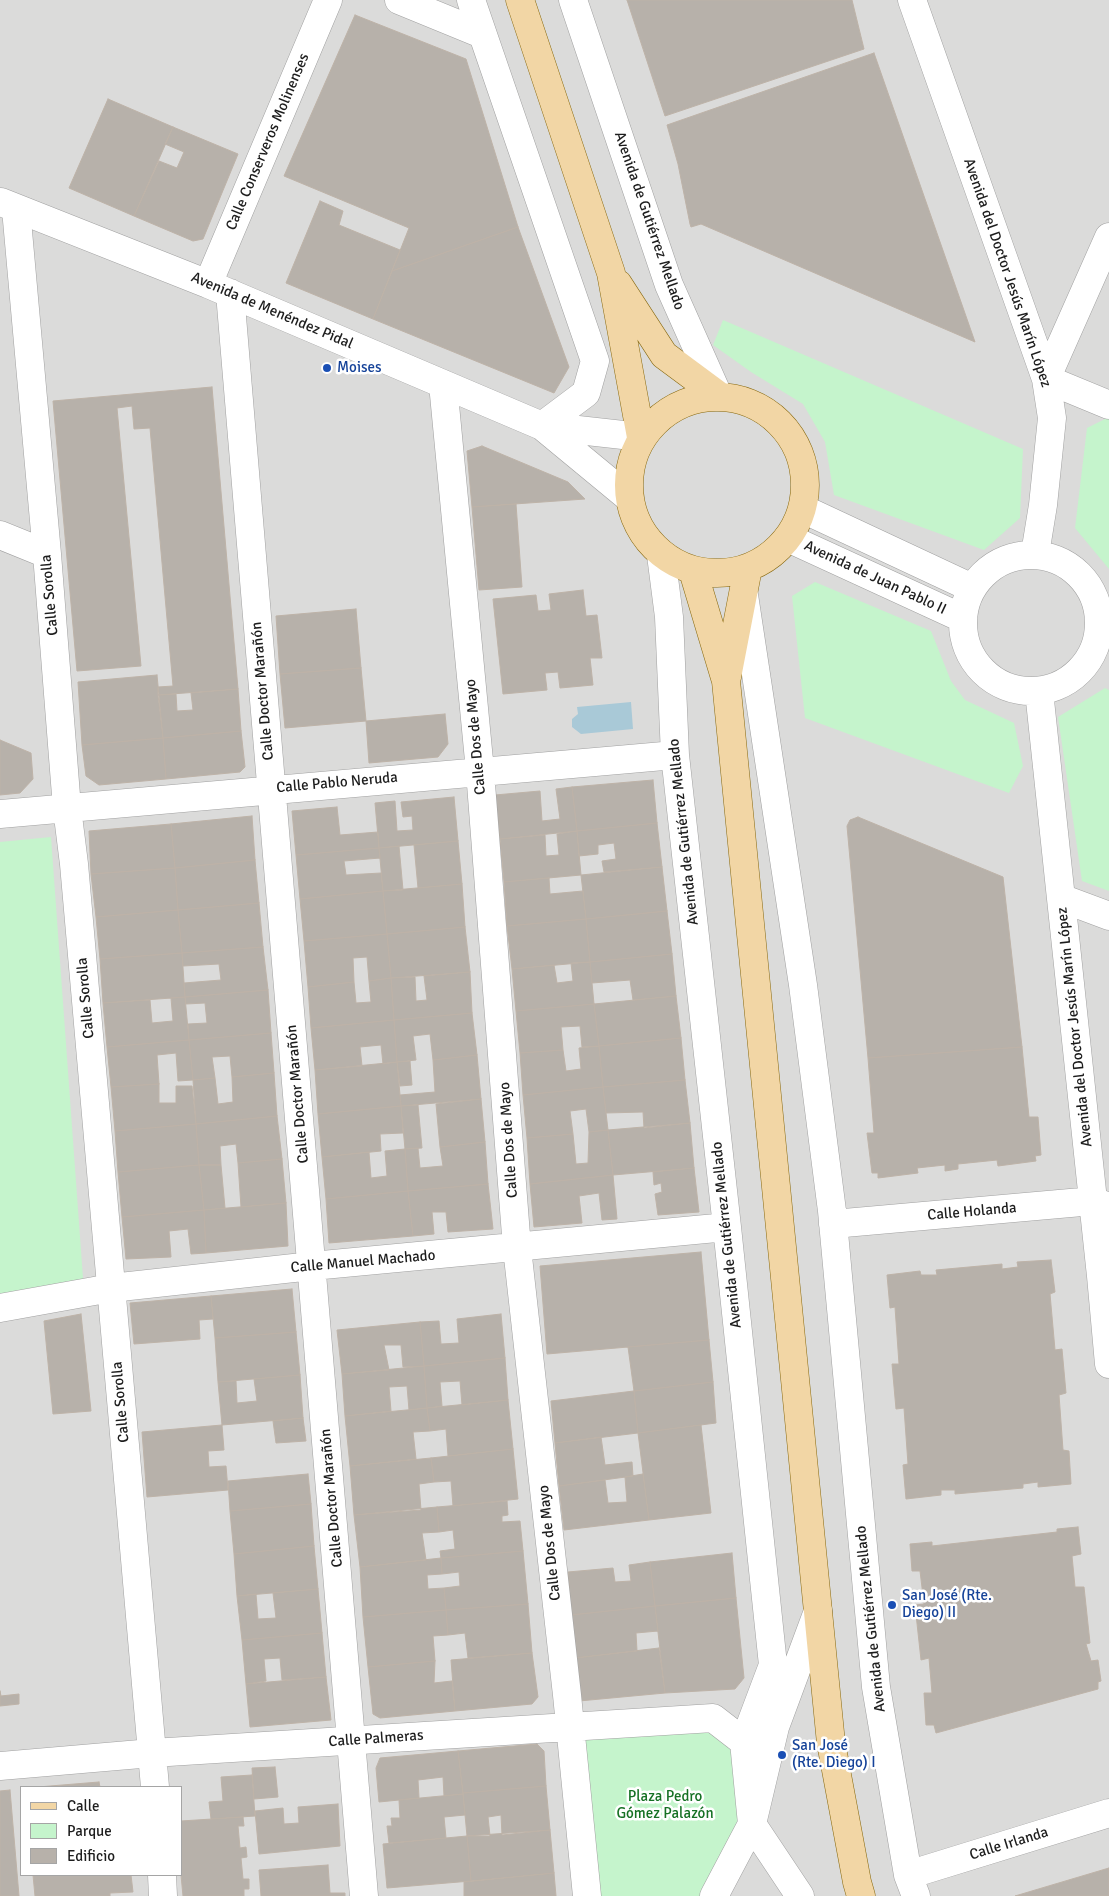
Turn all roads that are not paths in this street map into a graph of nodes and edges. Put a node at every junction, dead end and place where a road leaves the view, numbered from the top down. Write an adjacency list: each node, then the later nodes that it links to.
1 (328, 0): 11 (street, Calle Conserveros Molinenses)
2 (399, 0): 7 (street)
3 (471, 0): 7 (street)
4 (520, 0): 10 (main road)
5 (573, 0): 14 (street, Avenida de Gutiérrez Mellado)
6 (912, 0): 12 (street, Avenida del Doctor Jesús Marín López)
7 (482, 34): 16 (street)
8 (8, 205): 11 (street, Avenida de Menéndez Pidal); 22 (street, Calle Sorolla)
9 (1109, 237): 12 (street)
10 (611, 273): 14 (main road); 17 (main road)
11 (219, 288): 13 (street, Avenida de Menéndez Pidal); 35 (street, Calle Doctor Marañón)
12 (1046, 379): 15 (street); 23 (street, Avenida del Doctor Jesús Marín López)
13 (443, 384): 16 (street, Avenida de Menéndez Pidal); 34 (street, Calle Dos de Mayo)
14 (718, 396): 17 (main road); 19 (main road)
15 (1109, 405)
16 (542, 426): 17 (street, Avenida de Menéndez Pidal); 18 (street, Avenida de Menéndez Pidal)
17 (641, 437): 18 (main road)
18 (628, 497): 24 (main road)
19 (802, 509): 21 (main road); 27 (street)
20 (0, 535): 22 (street)
21 (788, 538): 25 (main road); 29 (street, Avenida de Juan Pablo II)
22 (47, 554): 36 (street, Calle Sorolla)
23 (1035, 554): 27 (street); 30 (street)
24 (661, 555): 26 (main road); 33 (street, Avenida de Gutiérrez Mellado)
25 (748, 568): 26 (main road); 28 (main road, Avenida de Gutiérrez Mellado)
26 (693, 571): 31 (main road, Avenida de Gutiérrez Mellado)
27 (972, 588): 29 (street)
28 (744, 595): 31 (main road, Avenida de Gutiérrez Mellado); 41 (street, Avenida de Gutiérrez Mellado)
29 (962, 618): 32 (street)
30 (1102, 651): 32 (street)
31 (726, 681): 48 (main road, Avenida de Gutiérrez Mellado)
32 (1039, 691): 38 (street, Avenida del Doctor Jesús Marín López)
33 (675, 755): 34 (street, Calle Pablo Neruda); 42 (street, Avenida de Gutiérrez Mellado)
34 (480, 771): 35 (street, Calle Pablo Neruda); 43 (street, Calle Dos de Mayo)
35 (272, 789): 36 (street, Calle Pablo Neruda); 44 (street, Calle Doctor Marañón)
36 (67, 808): 37 (street, Calle Pablo Neruda); 45 (street, Calle Sorolla)
37 (0, 814)
38 (1061, 898): 39 (street); 40 (street, Avenida del Doctor Jesús Marín López)
39 (1109, 916)
40 (1101, 1204): 41 (street, Calle Holanda); 47 (street, Avenida del Doctor Jesús Marín López)
41 (833, 1224): 58 (street, Avenida de Gutiérrez Mellado)
42 (727, 1227): 43 (street, Calle Manuel Machado); 51 (street, Avenida de Gutiérrez Mellado)
43 (517, 1248): 44 (street, Calle Manuel Machado); 49 (street, Calle Dos de Mayo)
44 (312, 1266): 45 (street, Calle Manuel Machado); 50 (street, Calle Doctor Marañón)
45 (111, 1288): 46 (street, Calle Manuel Machado); 52 (street, Calle Sorolla)
46 (0, 1308)
47 (1109, 1364)
48 (818, 1611): 56 (street); 64 (main road, Avenida de Gutiérrez Mellado)
49 (570, 1727): 50 (street, Calle Palmeras); 51 (street, Calle Palmeras); 61 (street, Calle Dos de Mayo)
50 (352, 1740): 52 (street, Calle Palmeras); 60 (street, Calle Doctor Marañón)
51 (744, 1742): 56 (street, Avenida de Gutiérrez Mellado)
52 (152, 1752): 53 (street, Calle Palmeras); 54 (street, Calle Sorolla)
53 (0, 1766)
54 (155, 1786)
55 (1109, 1813): 58 (street, Calle Irlanda)
56 (752, 1824): 62 (street); 63 (street, Avenida de Gutiérrez Mellado)
57 (162, 1876): 59 (street)
58 (912, 1885)
59 (163, 1896)
60 (364, 1896)
61 (587, 1896)
62 (714, 1896)
63 (800, 1896)
64 (861, 1896)

